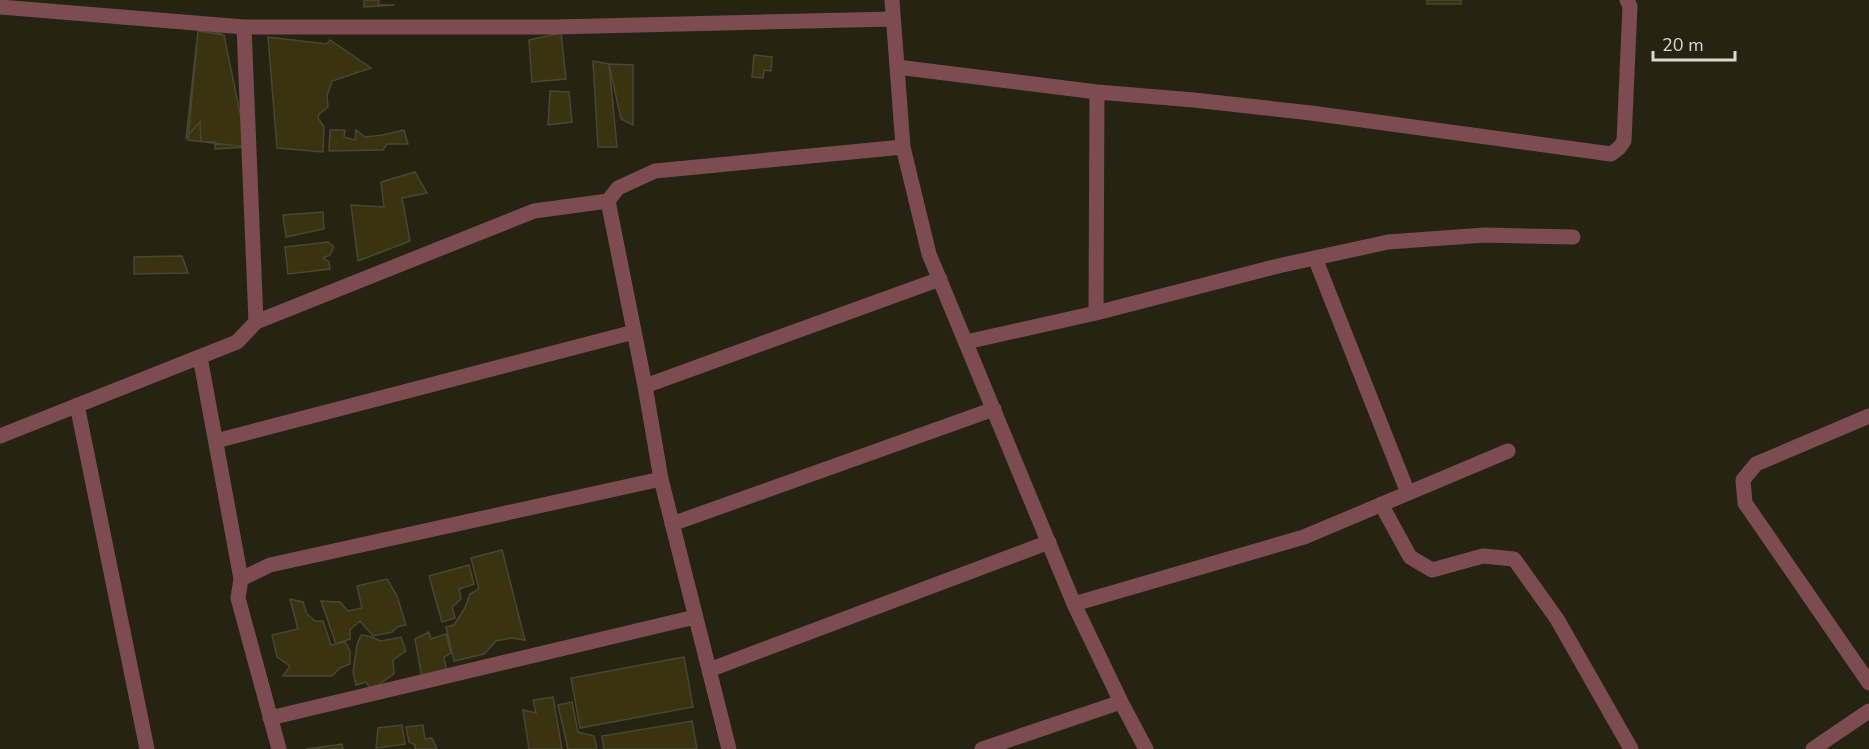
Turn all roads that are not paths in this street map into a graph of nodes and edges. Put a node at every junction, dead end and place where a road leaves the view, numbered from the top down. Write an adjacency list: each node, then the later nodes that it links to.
1 (892, 0): 4 (street)
2 (1627, 0): 7 (street)
3 (0, 7): 5 (street)
4 (893, 19): 5 (street); 6 (street)
5 (244, 27): 14 (street)
6 (897, 67): 7 (street); 8 (street)
7 (1097, 92): 13 (street)
8 (903, 147): 9 (street); 12 (street)
9 (608, 201): 14 (street); 15 (street)
10 (1573, 237): 11 (street)
11 (1315, 258): 13 (street); 26 (street)
12 (940, 279): 16 (street); 18 (street)
13 (1096, 313): 16 (street)
14 (256, 322): 17 (street)
15 (634, 332): 18 (street); 23 (street)
16 (966, 342): 20 (street)
17 (200, 357): 19 (street); 23 (street)
18 (645, 386): 25 (street)
19 (77, 405): 22 (street); 38 (street)
20 (993, 409): 28 (street); 29 (street)
21 (1869, 416): 34 (street)
22 (0, 435)
23 (216, 441): 30 (street)
24 (1508, 451): 26 (street)
25 (662, 479): 28 (street); 30 (street)
26 (1408, 493): 27 (street)
27 (1381, 504): 31 (street); 43 (street)
28 (672, 524): 32 (street)
29 (1049, 542): 31 (street); 33 (street)
30 (241, 579): 37 (street)
31 (1074, 604): 35 (street)
32 (695, 617): 33 (street); 37 (street)
33 (709, 670): 40 (street)
34 (1869, 683)
35 (1121, 702): 41 (street); 42 (street)
36 (1869, 711): 44 (street)
37 (270, 718): 39 (street)
38 (147, 749)
39 (279, 749)
40 (729, 749)
41 (982, 749)
42 (1146, 749)
43 (1631, 749)
44 (1813, 749)

